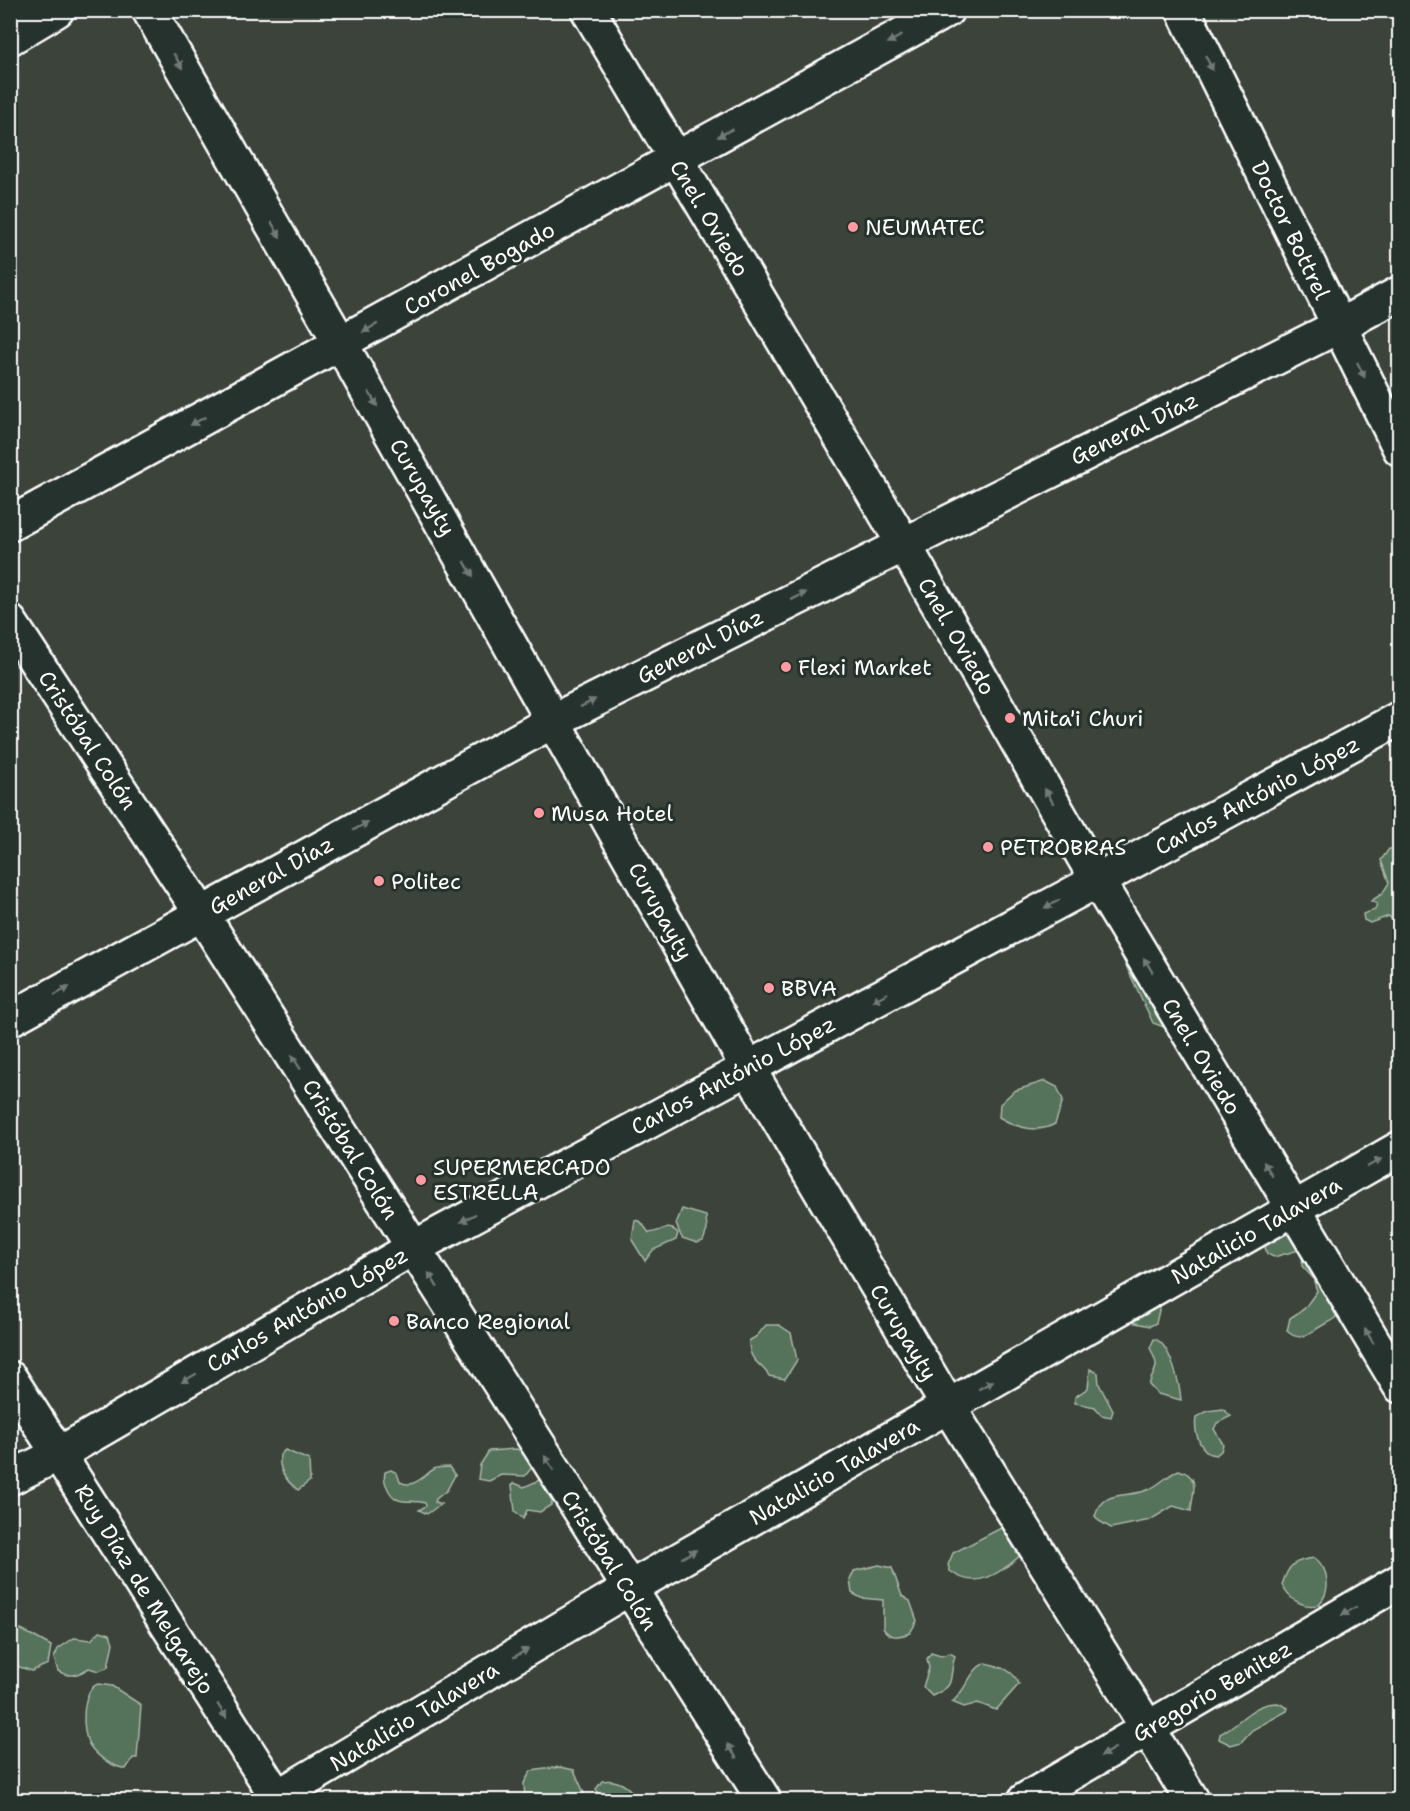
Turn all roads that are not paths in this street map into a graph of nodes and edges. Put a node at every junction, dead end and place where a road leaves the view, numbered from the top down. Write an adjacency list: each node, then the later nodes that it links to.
1 (57, 10): 6 (street)
2 (149, 10): 10 (street, Curupayty, one-way to 10)
3 (588, 10): 7 (street, Cnel. Oviedo)
4 (946, 10): 7 (street, Coronel Bogado, one-way to 7)
5 (1183, 10): 9 (street, Doctor Bottrel, one-way to 9)
6 (10, 38)
7 (676, 160): 10 (street, Coronel Bogado, one-way to 10); 13 (street, Cnel. Oviedo)
8 (1400, 292): 9 (street, General Díaz)
9 (1339, 326): 11 (street, Doctor Bottrel, one-way to 11); 13 (street, General Díaz)
10 (341, 344): 12 (street, Coronel Bogado, one-way to 12); 16 (street, Curupayty, one-way to 16)
11 (1400, 449)
12 (10, 524)
13 (903, 543): 16 (street, General Díaz, one-way to 13); 17 (street, Cnel. Oviedo, one-way to 13)
14 (10, 622): 18 (street, Cristóbal Colón)
15 (1400, 718): 17 (street, Carlos António López)
16 (555, 720): 18 (street, General Díaz, one-way to 16); 20 (street, Curupayty)
17 (1097, 880): 20 (street, Carlos António López, one-way to 20); 22 (street, Cnel. Oviedo, one-way to 17)
18 (201, 913): 19 (street, General Díaz, one-way to 18); 23 (street, Cristóbal Colón, one-way to 18)
19 (10, 1019)
20 (748, 1068): 23 (street, Carlos António López, one-way to 23); 26 (street, Curupayty)
21 (1400, 1148): 22 (street, Natalicio Talavera, one-way to 21)
22 (1292, 1209): 25 (street, Cnel. Oviedo, one-way to 22); 26 (street, Natalicio Talavera, one-way to 22)
23 (413, 1248): 27 (street, Carlos António López, one-way to 27); 30 (street, Cristóbal Colón, one-way to 23)
24 (10, 1378): 27 (street, Ruy Díaz de Melgarejo)
25 (1400, 1386)
26 (948, 1406): 30 (street, Natalicio Talavera, one-way to 26); 31 (street, Curupayty)
27 (59, 1454): 28 (street, Carlos António López); 32 (street, Ruy Díaz de Melgarejo, one-way to 32)
28 (10, 1478)
29 (1400, 1581): 31 (street, Gregorio Benitez, one-way to 31)
30 (628, 1589): 32 (street, Natalicio Talavera, one-way to 30); 33 (street, Cristóbal Colón, one-way to 30)
31 (1147, 1729): 34 (street, Gregorio Benitez, one-way to 34); 35 (street, Curupayty)
32 (276, 1800)
33 (764, 1800)
34 (1025, 1800)
35 (1192, 1800)

